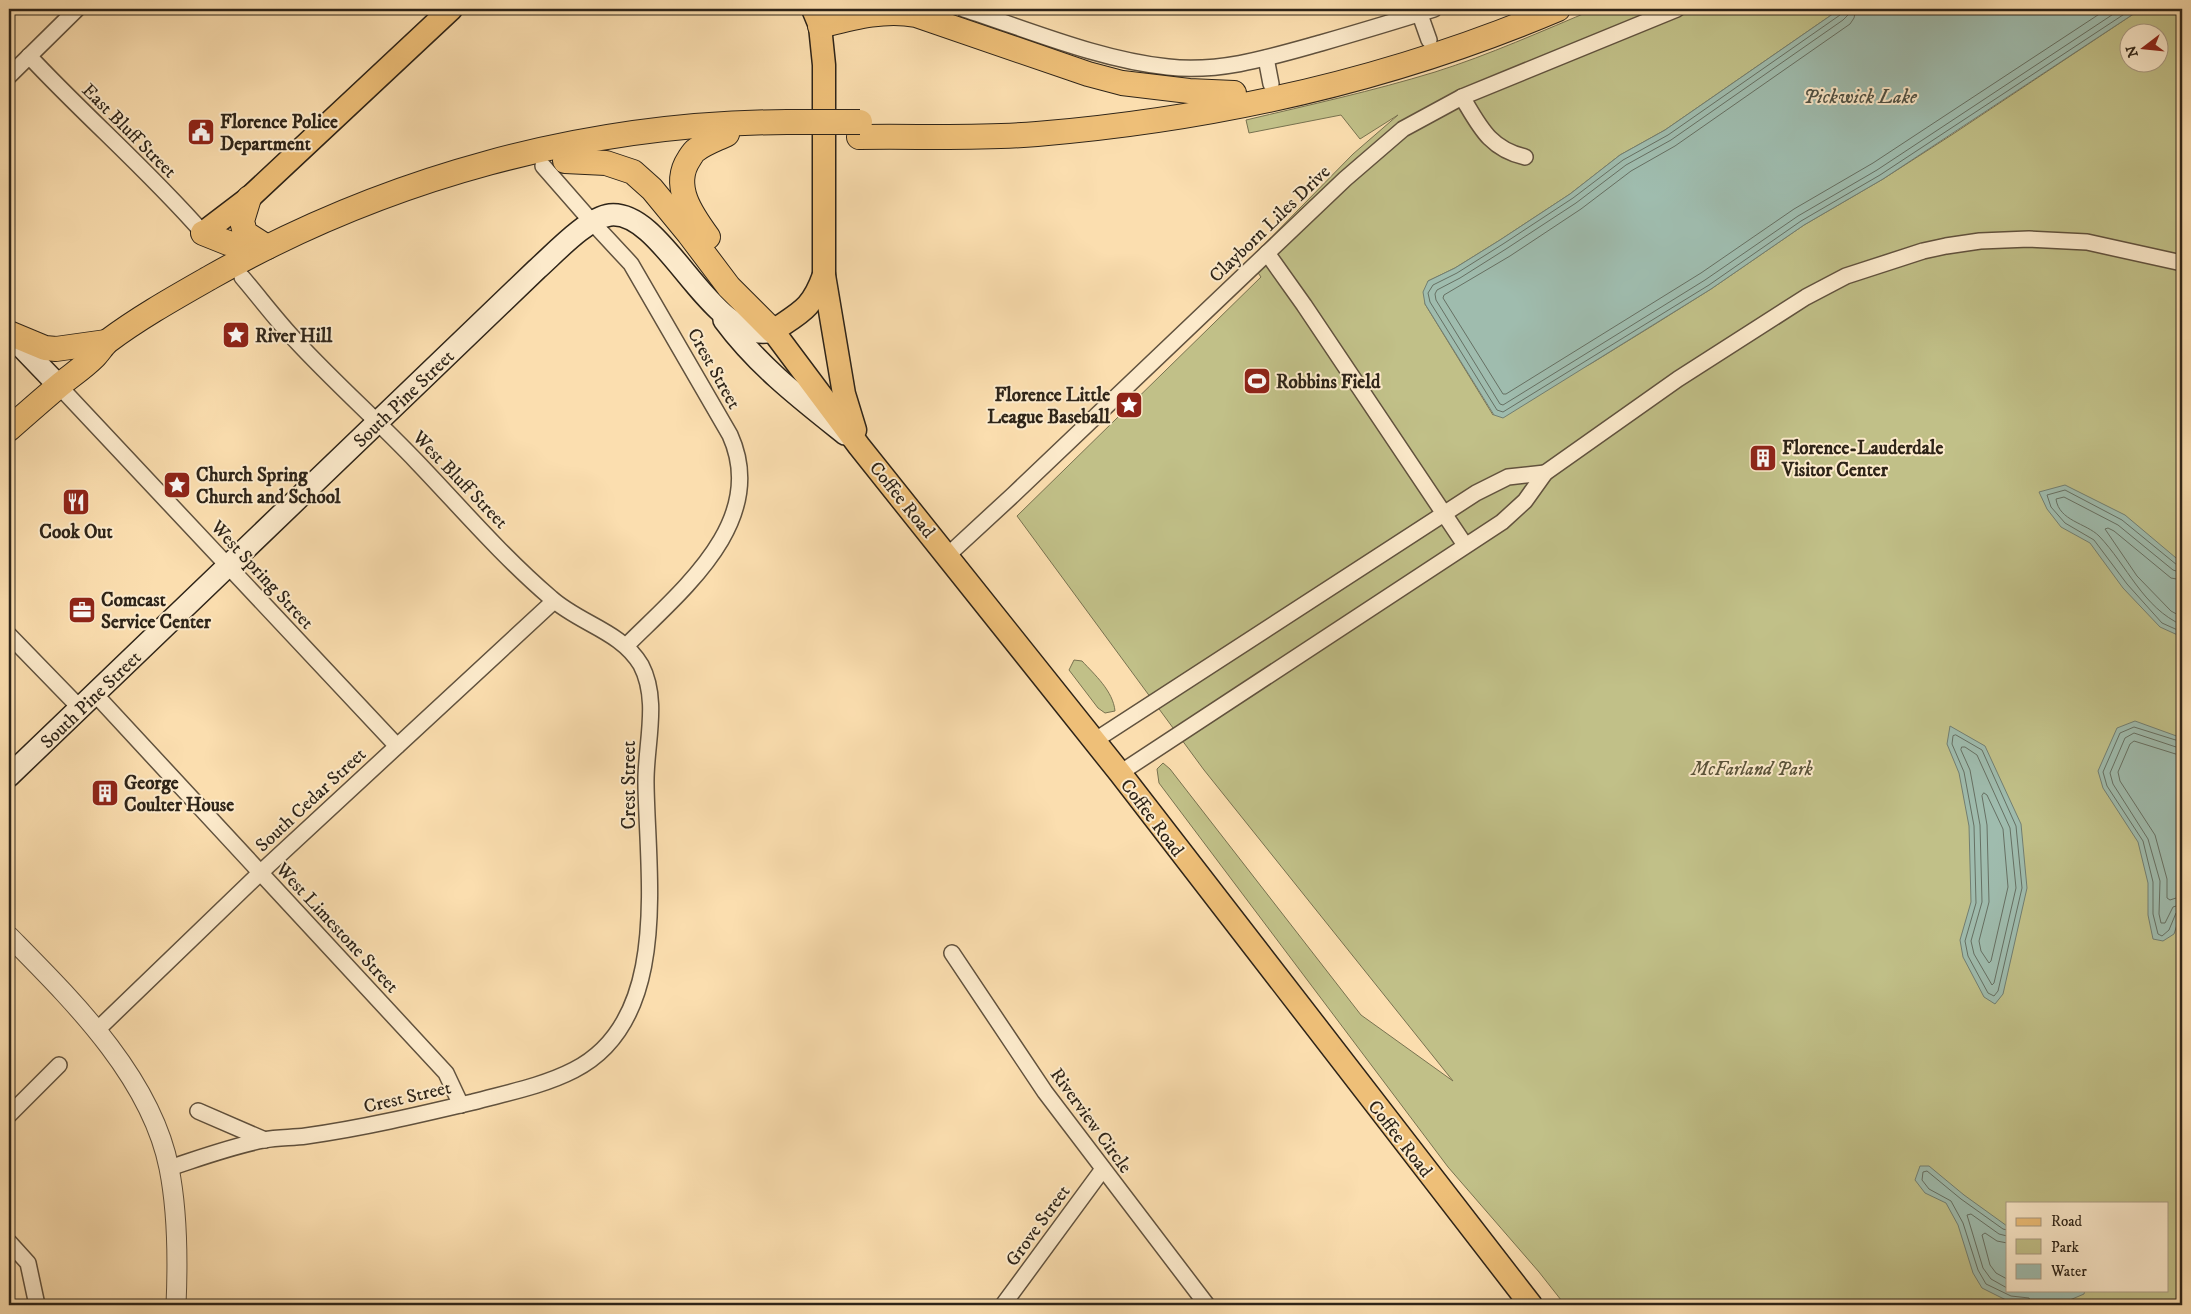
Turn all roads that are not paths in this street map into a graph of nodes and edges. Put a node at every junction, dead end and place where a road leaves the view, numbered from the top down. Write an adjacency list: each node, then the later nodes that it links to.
1 (78, 9): 10 (street)
2 (451, 9): 21 (main road)
3 (964, 9): 11 (street)
4 (1522, 9): 9 (highway)
5 (1558, 9): 17 (highway)
6 (1678, 9): 15 (street, Clayborn Liles Drive)
7 (1424, 10): 9 (street); 11 (street)
8 (817, 18): 14 (highway); 27 (main road)
9 (1429, 40): 13 (highway)
10 (30, 56): 12 (street); 23 (street, East Bluff Street)
11 (1266, 58): 13 (street)
12 (9, 76)
13 (1271, 84): 14 (highway)
14 (1234, 93): 17 (highway)
15 (1462, 97): 19 (street); 25 (street, Clayborn Liles Drive)
16 (787, 129): 17 (highway); 18 (highway); 24 (highway)
17 (859, 129)
18 (727, 134): 20 (highway); 31 (highway)
19 (1524, 157)
20 (554, 163): 22 (street, Crest Street); 29 (highway); 31 (highway)
21 (249, 198): 23 (main road); 24 (highway)
22 (592, 222): 30 (main road, South Pine Street); 35 (main road, South Pine Street); 45 (street, Crest Street)
23 (203, 233): 24 (highway); 28 (highway)
24 (267, 247): 28 (highway)
25 (1267, 253): 39 (street); 41 (street, Clayborn Liles Drive)
26 (2182, 263): 38 (street)
27 (824, 275): 31 (main road); 37 (main road)
28 (213, 276): 33 (highway)
29 (242, 277): 33 (highway); 35 (street, West Bluff Street)
30 (717, 310): 31 (main road, South Pine Street); 37 (main road)
31 (773, 331): 37 (main road, Coffee Road)
32 (9, 333): 33 (highway); 34 (main road)
33 (100, 350): 34 (highway)
34 (59, 386): 36 (highway); 42 (street, West Spring Street)
35 (378, 422): 42 (main road, South Pine Street); 43 (street, West Bluff Street)
36 (9, 429)
37 (859, 446): 41 (main road, Coffee Road)
38 (1544, 473): 39 (street); 40 (street)
39 (1443, 513): 40 (street); 47 (street)
40 (1465, 545): 49 (street)
41 (948, 555): 47 (main road, Coffee Road)
42 (228, 566): 46 (main road, South Pine Street); 48 (street, West Spring Street)
43 (554, 601): 45 (street, West Bluff Street); 48 (street, South Cedar Street)
44 (9, 635): 46 (street, West Limestone Street)
45 (627, 645): 56 (street, Crest Street)
46 (87, 701): 50 (main road, South Pine Street); 51 (street, West Limestone Street)
47 (1094, 741): 49 (main road, Coffee Road)
48 (398, 746): 51 (street, South Cedar Street)
49 (1120, 773): 67 (main road, Coffee Road)
50 (9, 776)
51 (260, 873): 54 (street, South Cedar Street); 56 (street, West Limestone Street)
52 (9, 936): 54 (street)
53 (952, 953): 61 (street, Riverview Circle)
54 (97, 1030): 60 (street)
55 (59, 1065): 58 (street)
56 (461, 1105): 59 (street, Crest Street)
57 (198, 1111): 59 (street)
58 (9, 1116)
59 (265, 1140): 60 (street, Crest Street)
60 (169, 1168): 64 (street)
61 (1102, 1169): 65 (street, Grove Street); 66 (street, Riverview Circle)
62 (9, 1242): 63 (street)
63 (37, 1305)
64 (176, 1305)
65 (1003, 1305)
66 (1207, 1305)
67 (1531, 1305)

